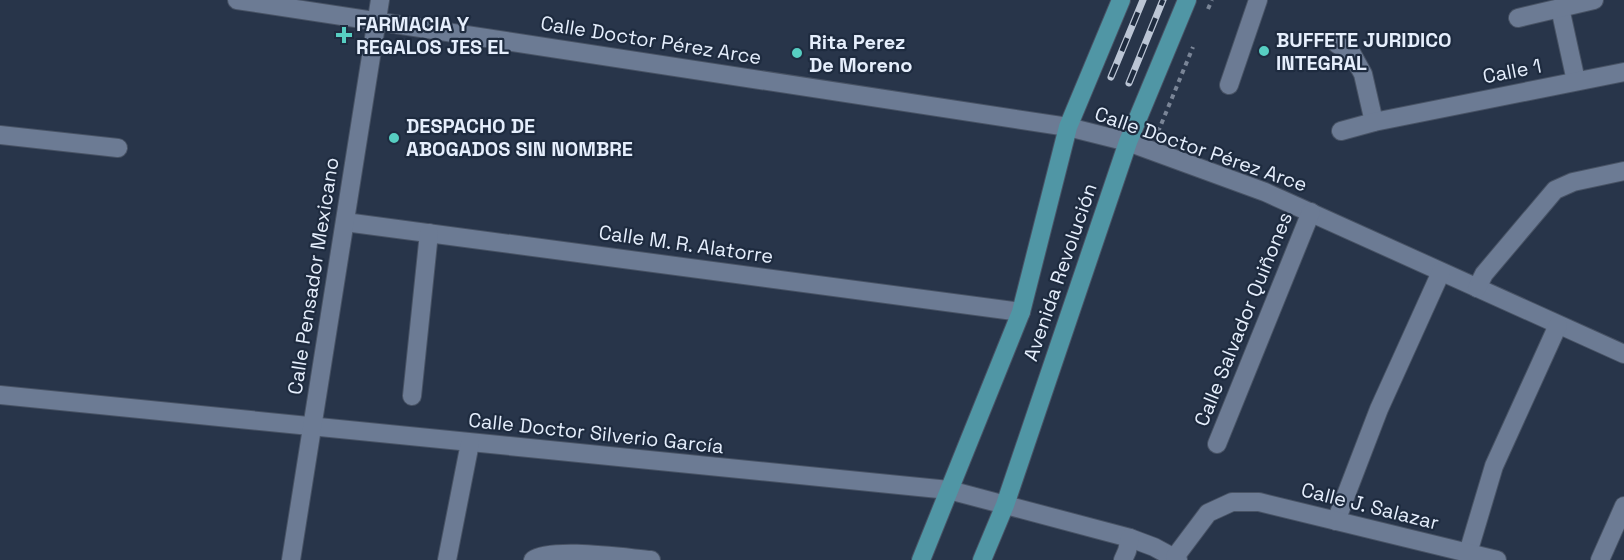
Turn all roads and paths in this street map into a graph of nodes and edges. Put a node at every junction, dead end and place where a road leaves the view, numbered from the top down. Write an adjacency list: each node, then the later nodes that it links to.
1 (237, 0): 11 (street, Calle Doctor Pérez Arce)
2 (380, 0): 11 (street, Calle Pensador Mexicano)
3 (1121, 0): 18 (main road, Avenida Revolución)
4 (1187, 0): 22 (main road, Avenida Revolución)
5 (1212, 0): 9 (path)
6 (1258, 0): 16 (street)
7 (1594, 0): 8 (street)
8 (1560, 8): 10 (street); 15 (street)
9 (1208, 11)
10 (1518, 18)
11 (377, 21): 18 (street, Calle Doctor Pérez Arce); 26 (street, Calle Pensador Mexicano)
12 (1194, 44): 20 (path)
13 (1337, 44): 17 (street)
14 (1624, 72): 15 (street, Calle 1)
15 (1576, 81): 17 (street, Calle 1)
16 (1229, 85)
17 (1374, 122): 19 (street, Calle 1)
18 (1068, 127): 22 (street, Calle Doctor Pérez Arce); 30 (main road, Avenida Revolución)
19 (1341, 131)
20 (1158, 132)
21 (0, 135): 23 (street)
22 (1128, 142): 25 (street, Calle Doctor Pérez Arce); 39 (main road, Avenida Revolución)
23 (118, 148)
24 (1624, 171): 29 (street)
25 (1311, 212): 28 (street, Calle Doctor Pérez Arce); 37 (street, Calle Salvador Quiñones)
26 (345, 222): 27 (street, Calle M. R. Alatorre); 35 (street, Calle Pensador Mexicano)
27 (429, 233): 30 (street, Calle M. R. Alatorre); 34 (street)
28 (1441, 272): 29 (street, Calle Doctor Pérez Arce); 41 (street)
29 (1477, 288): 31 (street, Calle Doctor Pérez Arce)
30 (1021, 312): 38 (main road, Avenida Revolución)
31 (1558, 325): 32 (street, Calle Doctor Pérez Arce); 43 (street)
32 (1624, 354)
33 (0, 395): 35 (street, Calle Doctor Silverio García)
34 (412, 396)
35 (312, 428): 36 (street, Calle Doctor Silverio García); 45 (street, Calle Pensador Mexicano)
36 (470, 443): 38 (street, Calle Doctor Silverio García); 46 (street)
37 (1217, 444)
38 (949, 490): 39 (street, Calle Doctor Silverio García); 49 (main road, Avenida Revolución)
39 (1005, 505): 42 (street, Calle Doctor Silverio García); 50 (main road, Avenida Revolución)
40 (1624, 506): 53 (street)
41 (1336, 521): 43 (street, Calle J. Salazar); 44 (street, Calle J. Salazar)
42 (1130, 538): 44 (street, Calle Doctor Silverio García); 51 (street)
43 (1467, 553): 52 (street, Calle J. Salazar)
44 (1177, 559)
45 (291, 560)
46 (447, 560)
47 (533, 560): 48 (street)
48 (651, 560)
49 (921, 560)
50 (982, 560)
51 (1123, 560)
52 (1497, 560)
53 (1600, 560)

